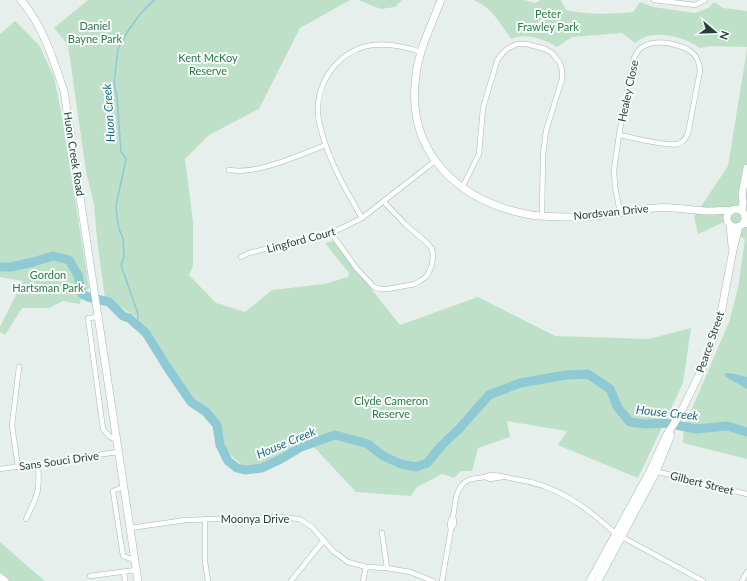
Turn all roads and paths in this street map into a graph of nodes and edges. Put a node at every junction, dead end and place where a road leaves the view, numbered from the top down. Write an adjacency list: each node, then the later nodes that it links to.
1 (21, 0): 25 (street, Huon Creek Road)
2 (441, 0): 5 (street, Nordsvan Drive)
3 (654, 0): 4 (street)
4 (704, 0)
5 (421, 52): 7 (street); 8 (street, Nordsvan Drive)
6 (619, 135): 6 (street, Healey Close); 16 (street, Healey Close)
7 (326, 145): 10 (street); 19 (street)
8 (435, 161): 11 (street, Nordsvan Drive); 13 (street, Lingford Court)
9 (747, 168): 12 (street)
10 (229, 170)
11 (462, 188): 18 (street, Nordsvan Drive); 18 (street)
12 (742, 194): 14 (street); 17 (street)
13 (384, 202): 19 (street, Lingford Court); 22 (street)
14 (732, 210): 15 (street, Nordsvan Drive); 17 (street); 20 (street)
15 (709, 211): 16 (street, Nordsvan Drive); 20 (street, Nordsvan Drive)
16 (620, 212): 18 (street, Nordsvan Drive)
17 (745, 214): 21 (street)
18 (542, 216)
19 (362, 218): 22 (street, Lingford Court)
20 (729, 222): 21 (street); 23 (street, Pearce Street)
21 (743, 225): 23 (street, Pearce Street)
22 (331, 233): 24 (street, Lingford Court)
23 (733, 250): 32 (street, Pearce Street)
24 (241, 257)
25 (98, 317): 27 (street, Huon Creek Road); 27 (street)
26 (19, 367): 30 (street)
27 (116, 440): 28 (street, Huon Creek Road)
28 (118, 452): 29 (street, Sans Souci Drive); 33 (street, Huon Creek Road)
29 (38, 464): 30 (street, Sans Souci Drive); 35 (street)
30 (18, 467): 31 (street, Sans Souci Drive)
31 (0, 469)
32 (653, 471): 34 (street, Gilbert Street); 39 (street, Pearce Street)
33 (123, 487): 37 (street, Huon Creek Road); 41 (street)
34 (747, 494)
35 (26, 519)
36 (205, 519): 37 (street, Moonya Drive); 40 (street, Moonya Drive); 52 (street)
37 (130, 528): 41 (street, Huon Creek Road)
38 (382, 533): 43 (street)
39 (619, 535): 56 (street); 57 (street, Pearce Street); 58 (street, Pearce Street); 59 (street)
40 (324, 540): 42 (street, Moonya Drive); 53 (street)
41 (134, 560): 44 (street, Huon Creek Road)
42 (366, 568): 43 (street, Moonya Drive); 54 (street)
43 (387, 568): 55 (street, Moonya Drive)
44 (136, 570): 45 (street); 51 (street, Huon Creek Road)
45 (124, 572): 47 (street); 50 (street)
46 (747, 572): 60 (street)
47 (90, 576)
48 (0, 577): 49 (street)
49 (5, 581)
50 (125, 581)
51 (138, 581)
52 (208, 581)
53 (291, 581)
54 (363, 581)
55 (433, 581)
56 (442, 581)
57 (590, 581)
58 (598, 581)
59 (702, 581)
60 (742, 581)

